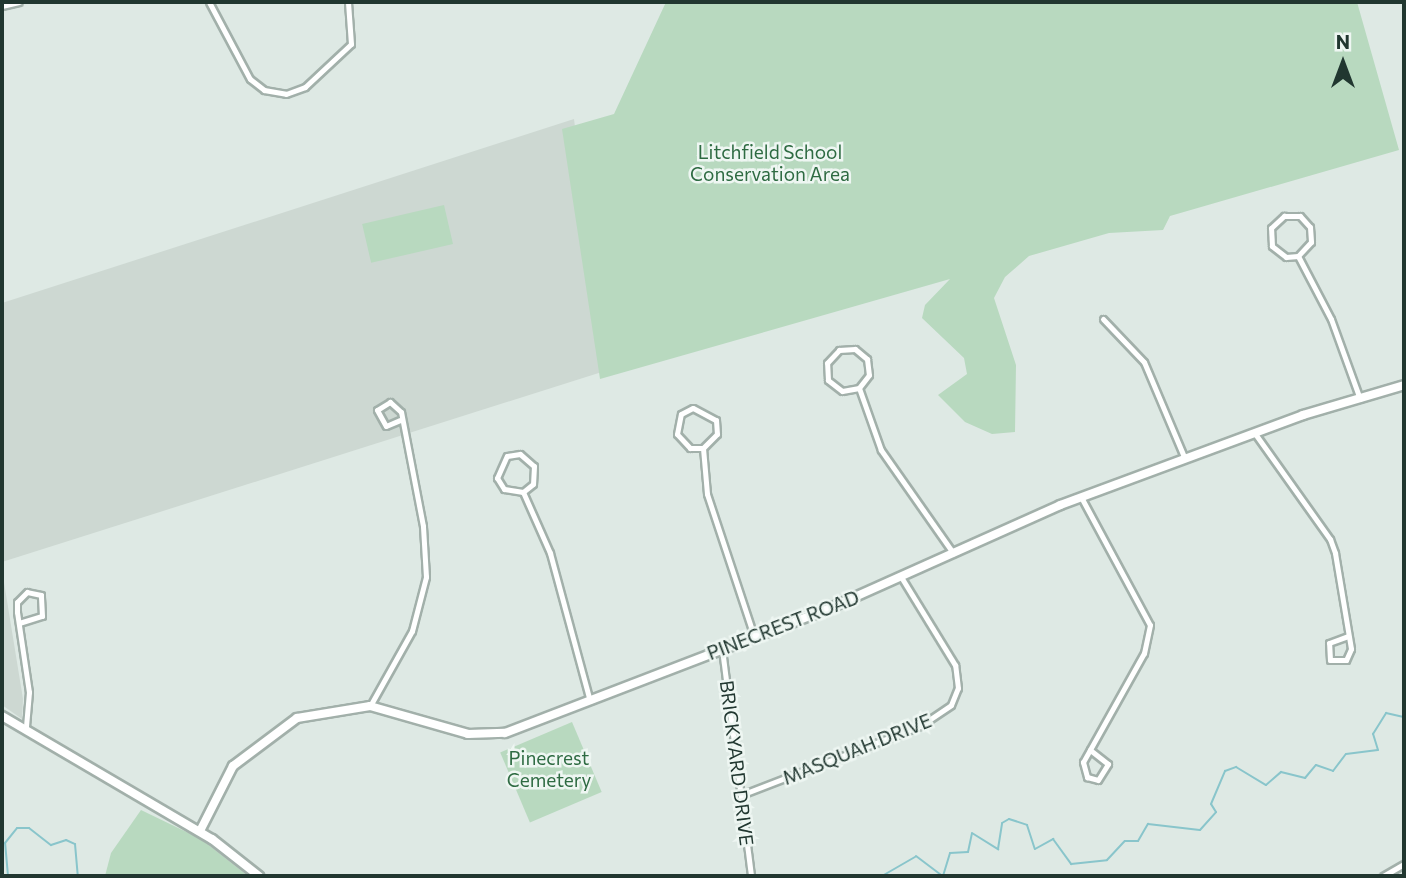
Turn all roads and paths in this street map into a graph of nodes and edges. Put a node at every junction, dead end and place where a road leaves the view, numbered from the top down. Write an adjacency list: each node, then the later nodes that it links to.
1 (19, 2): 4 (street)
2 (209, 2): 3 (street)
3 (348, 2)
4 (2, 6)
5 (1298, 256): 5 (street); 9 (street)
6 (1103, 319): 13 (street)
7 (1404, 385): 9 (street, PINECREST ROAD)
8 (859, 388): 8 (street); 16 (street)
9 (1360, 398): 11 (street, PINECREST ROAD)
10 (400, 420): 10 (street); 23 (street)
11 (1256, 435): 13 (street, PINECREST ROAD); 20 (street)
12 (703, 449): 12 (street); 19 (street)
13 (1186, 462): 15 (street, PINECREST ROAD)
14 (523, 492): 14 (street); 22 (street)
15 (1081, 497): 16 (street, PINECREST ROAD); 26 (street)
16 (953, 553): 17 (street, PINECREST ROAD)
17 (901, 577): 19 (street, PINECREST ROAD); 27 (street, MASQUAH DRIVE)
18 (19, 623): 18 (street); 25 (street)
19 (754, 636): 21 (street, PINECREST ROAD)
20 (1348, 636): 20 (street)
21 (722, 649): 22 (street, PINECREST ROAD); 27 (street, BRICKYARD DRIVE)
22 (590, 701): 23 (street, PINECREST ROAD)
23 (370, 706): 28 (street, PINECREST ROAD)
24 (2, 716): 25 (street)
25 (26, 733): 28 (street)
26 (1090, 750): 26 (street)
27 (741, 795): 31 (street, BRICKYARD DRIVE)
28 (200, 831): 30 (street)
29 (1404, 864): 32 (street)
30 (259, 876)
31 (751, 876)
32 (1383, 876)

